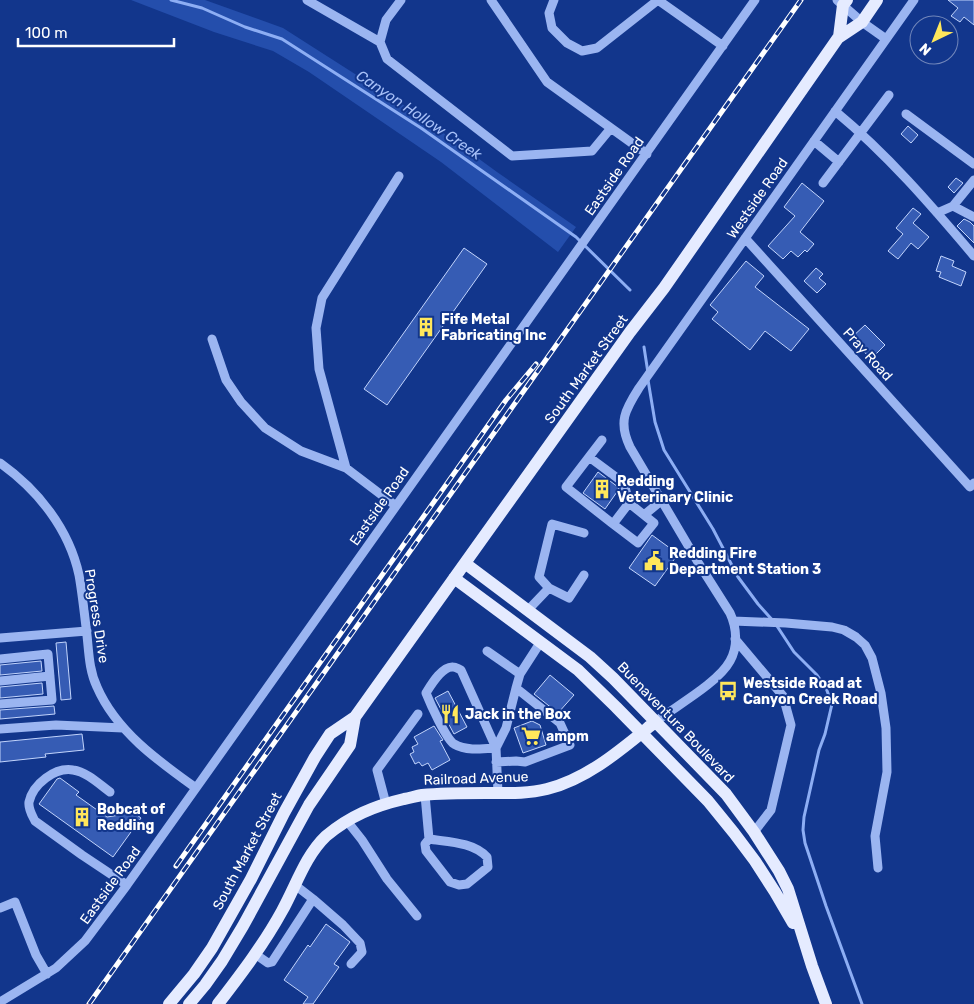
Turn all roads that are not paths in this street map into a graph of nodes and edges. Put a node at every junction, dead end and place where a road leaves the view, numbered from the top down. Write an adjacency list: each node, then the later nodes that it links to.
1 (306, 0): 13 (street)
2 (401, 0): 13 (street)
3 (491, 0): 18 (street)
4 (554, 0): 5 (street)
5 (658, 0): 14 (street)
6 (755, 0): 14 (street, Eastside Road)
7 (877, 0): 10 (main road, South Market Street)
8 (914, 0): 12 (street, Westside Road)
9 (842, 2): 10 (street); 11 (main road, South Market Street)
10 (862, 22): 11 (main road, South Market Street); 12 (street)
11 (839, 37): 44 (main road, South Market Street)
12 (886, 39): 16 (street, Westside Road)
13 (380, 42): 18 (street)
14 (723, 46): 21 (street, Eastside Road)
15 (888, 96): 19 (street)
16 (835, 111): 19 (street); 20 (street, Westside Road)
17 (906, 114): 23 (street)
18 (611, 128): 21 (street)
19 (862, 133): 22 (street); 28 (street)
20 (814, 141): 22 (street); 30 (street, Westside Road)
21 (647, 154): 40 (street, Eastside Road)
22 (839, 162): 26 (street)
23 (974, 164)
24 (399, 176): 36 (street)
25 (974, 180): 27 (street)
26 (823, 183)
27 (953, 206): 28 (street); 29 (street)
28 (937, 213): 31 (street)
29 (974, 217)
30 (745, 238): 37 (street, Pray Road); 38 (street, Westside Road)
31 (974, 256)
32 (212, 339): 36 (street)
33 (602, 440): 34 (street)
34 (589, 457): 39 (street); 42 (street)
35 (0, 463): 50 (street, Progress Drive)
36 (346, 468): 40 (street)
37 (972, 485)
38 (661, 501): 41 (street); 49 (street)
39 (629, 503): 41 (street); 42 (street)
40 (396, 506): 69 (street, Eastside Road)
41 (644, 515): 42 (street)
42 (613, 524)
43 (584, 533): 47 (street)
44 (466, 564): 46 (main road, South Market Street); 48 (main road, Buenaventura Boulevard)
45 (584, 575): 47 (street)
46 (454, 578): 53 (main road, Buenaventura Boulevard); 62 (main road, South Market Street)
47 (549, 588): 48 (street)
48 (528, 610): 63 (main road, Buenaventura Boulevard)
49 (734, 621): 52 (street); 77 (street)
50 (87, 631): 51 (street); 64 (street, Progress Drive)
51 (0, 638)
52 (735, 639): 63 (street); 75 (street)
53 (540, 643): 56 (street); 66 (main road, Buenaventura Boulevard)
54 (488, 651): 56 (street)
55 (0, 658): 57 (street)
56 (520, 674): 59 (street)
57 (50, 676): 58 (street); 60 (street)
58 (0, 681)
59 (516, 688): 67 (street); 68 (street)
60 (0, 704)
61 (418, 714): 73 (street)
62 (355, 717): 88 (main road, South Market Street); 89 (main road, South Market Street)
63 (655, 722): 66 (main road, Railroad Avenue); 75 (main road, Buenaventura Boulevard)
64 (123, 728): 65 (street); 69 (street, Progress Drive)
65 (0, 729)
66 (642, 733): 71 (main road, Railroad Avenue); 83 (main road, Buenaventura Boulevard)
67 (496, 748): 67 (street); 68 (street)
68 (496, 762): 71 (street)
69 (196, 788): 78 (street, Eastside Road)
70 (110, 792): 78 (street)
71 (498, 793): 72 (main road, Railroad Avenue)
72 (425, 795): 73 (main road, Railroad Avenue); 76 (street)
73 (386, 804): 74 (main road, Railroad Avenue)
74 (347, 821): 79 (main road, Railroad Avenue); 82 (street)
75 (754, 832): 83 (main road, Buenaventura Boulevard)
76 (429, 839): 76 (street)
77 (878, 868)
78 (127, 885): 86 (street, Eastside Road)
79 (295, 885): 80 (street); 84 (main road, Railroad Avenue)
80 (313, 899): 84 (street); 85 (street)
81 (0, 908): 86 (street)
82 (417, 916)
83 (806, 947): 91 (main road, Buenaventura Boulevard)
84 (255, 954): 90 (main road, Railroad Avenue)
85 (351, 964)
86 (47, 974): 87 (street, Eastside Road)
87 (0, 1002)
88 (169, 1004)
89 (189, 1004)
90 (218, 1004)
91 (826, 1004)

